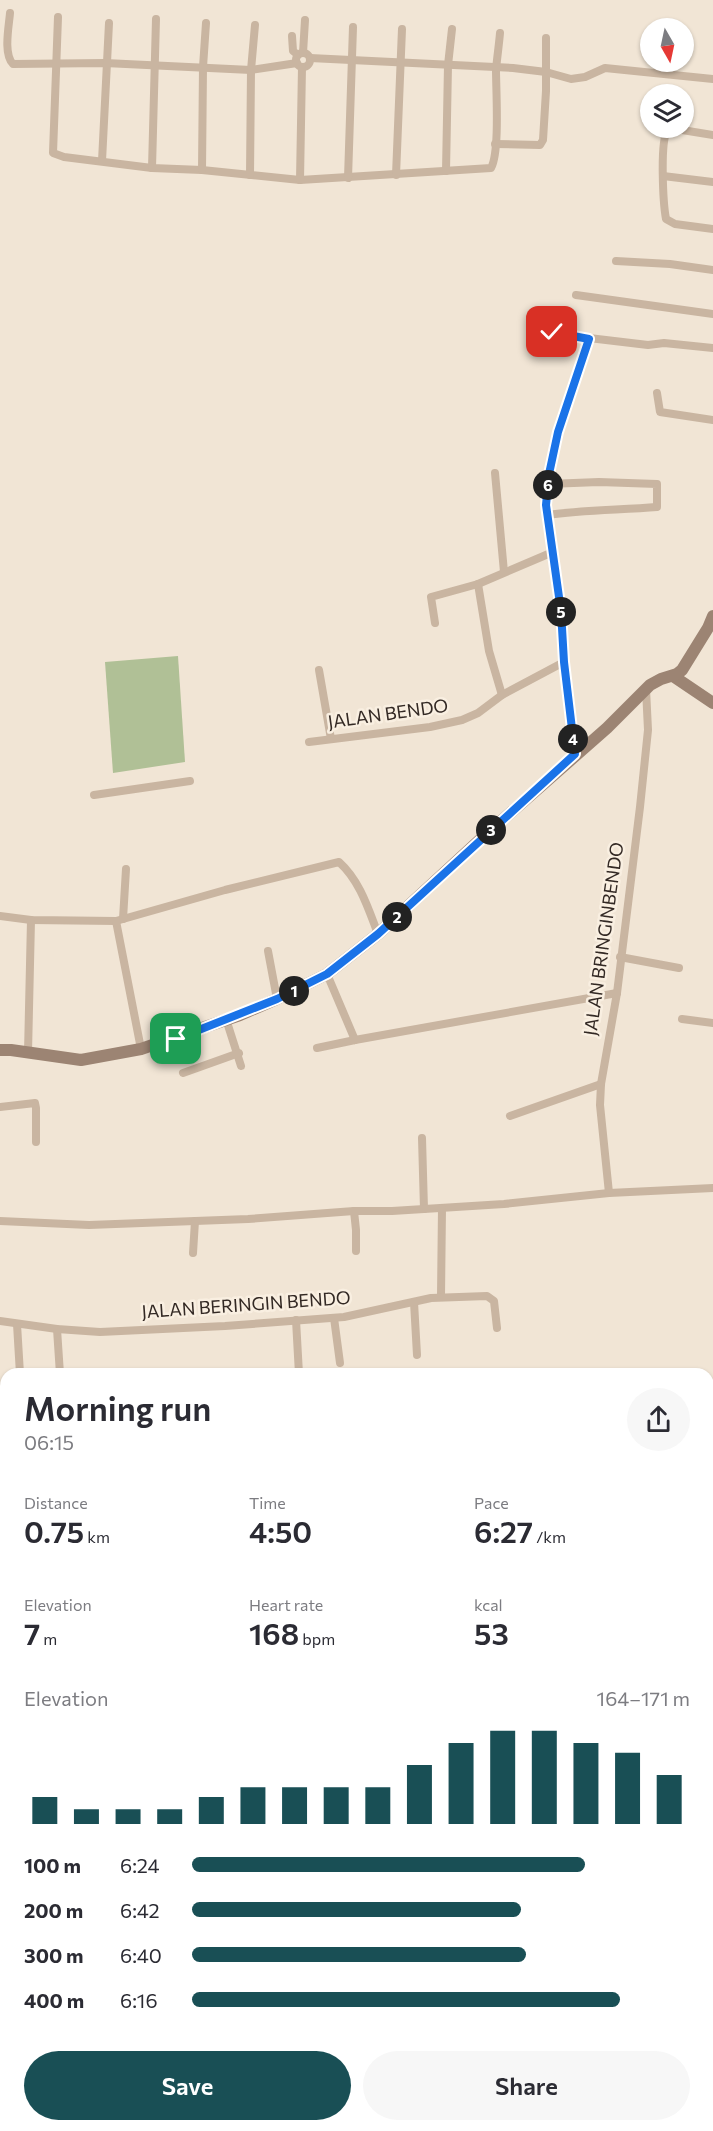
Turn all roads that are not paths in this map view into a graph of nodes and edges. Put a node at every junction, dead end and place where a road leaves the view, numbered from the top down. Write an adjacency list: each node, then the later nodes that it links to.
1 (10, 13): 16 (street)
2 (58, 17): 16 (street)
3 (156, 19): 19 (street)
4 (305, 20): 14 (street)
5 (109, 23): 17 (street)
6 (206, 23): 21 (street)
7 (255, 25): 23 (street)
8 (353, 27): 15 (street)
9 (402, 29): 18 (street)
10 (452, 29): 20 (street)
11 (500, 33): 22 (street)
12 (292, 36): 14 (street)
13 (546, 38): 24 (street)
14 (302, 59): 15 (street); 23 (street); 36 (street)
15 (352, 61): 18 (street); 35 (street)
16 (56, 63): 17 (street); 28 (street)
17 (105, 63): 19 (street); 28 (street)
18 (400, 63): 20 (street); 33 (street)
19 (153, 65): 21 (street); 29 (street)
20 (448, 65): 22 (street); 31 (street)
21 (203, 67): 23 (street); 30 (street)
22 (496, 67): 24 (street); 27 (street)
23 (251, 70): 32 (street)
24 (546, 72): 25 (street); 27 (street)
25 (713, 80)
26 (713, 135): 34 (street)
27 (495, 144): 31 (street)
28 (102, 161): 29 (street)
29 (152, 168): 30 (street)
30 (202, 170): 32 (street)
31 (446, 171): 33 (street)
32 (250, 175): 36 (street)
33 (396, 175): 35 (street)
34 (663, 176): 37 (street); 38 (street)
35 (348, 178): 36 (street)
36 (300, 180)
37 (713, 182)
38 (713, 229)
39 (616, 261): 40 (street)
40 (713, 270)
41 (576, 295): 42 (street)
42 (713, 314)
43 (589, 339): 44 (street); 45 (street); 49 (street)
44 (546, 340)
45 (713, 348)
46 (657, 393): 47 (street)
47 (713, 420)
48 (495, 473): 52 (street)
49 (548, 484): 50 (street); 50 (street)
50 (547, 515): 51 (street)
51 (553, 552): 52 (street); 56 (street)
52 (504, 572): 53 (street)
53 (478, 584): 55 (street); 60 (street)
54 (713, 616): 58 (street)
55 (435, 623)
56 (564, 662): 60 (street, JALAN BENDO); 64 (street)
57 (319, 670): 62 (street)
58 (667, 677): 59 (street); 61 (street)
59 (646, 689): 64 (street); 73 (street, JALAN BRINGINBENDO)
60 (502, 695): 62 (street, JALAN BENDO)
61 (713, 703)
62 (331, 739): 63 (street, JALAN BENDO)
63 (309, 742)
64 (575, 754): 71 (street)
65 (190, 781): 66 (street)
66 (94, 795)
67 (126, 869): 70 (street)
68 (0, 916): 69 (street)
69 (32, 920): 70 (street); 85 (street)
70 (119, 920): 71 (street); 83 (street)
71 (378, 934): 75 (street)
72 (268, 951): 77 (street)
73 (620, 957): 74 (street); 76 (street, JALAN BRINGINBENDO)
74 (679, 968)
75 (327, 974): 77 (street); 81 (street)
76 (617, 993): 81 (street); 89 (street, JALAN BRINGINBENDO)
77 (277, 999): 78 (street)
78 (226, 1019): 83 (street); 86 (street)
79 (682, 1019): 80 (street)
80 (713, 1023)
81 (355, 1040): 82 (street)
82 (317, 1048)
83 (141, 1049): 85 (street)
84 (0, 1050): 85 (street)
85 (28, 1053)
86 (239, 1053): 87 (street); 88 (street)
87 (241, 1066)
88 (183, 1073)
89 (601, 1084): 91 (street); 95 (street, JALAN BRINGINBENDO)
90 (0, 1107): 93 (street)
91 (510, 1116)
92 (422, 1138): 97 (street)
93 (36, 1142)
94 (713, 1188): 95 (street)
95 (609, 1193): 96 (street)
96 (441, 1208): 97 (street); 103 (street)
97 (424, 1209): 98 (street)
98 (354, 1211): 100 (street); 101 (street)
99 (0, 1221): 100 (street)
100 (195, 1221): 102 (street)
101 (356, 1251)
102 (193, 1253)
103 (441, 1296): 104 (street, JALAN BERINGIN BENDO); 109 (street, JALAN BERINGIN BENDO)
104 (414, 1302): 105 (street, JALAN BERINGIN BENDO); 111 (street)
105 (333, 1318): 106 (street, JALAN BERINGIN BENDO); 112 (street)
106 (296, 1320): 110 (street, JALAN BERINGIN BENDO); 115 (street)
107 (0, 1321): 108 (street, JALAN BERINGIN BENDO)
108 (17, 1324): 110 (street, JALAN BERINGIN BENDO); 113 (street)
109 (497, 1328)
110 (57, 1329): 114 (street)
111 (417, 1355)
112 (340, 1363)
113 (20, 1368)
114 (60, 1368)
115 (299, 1368)

